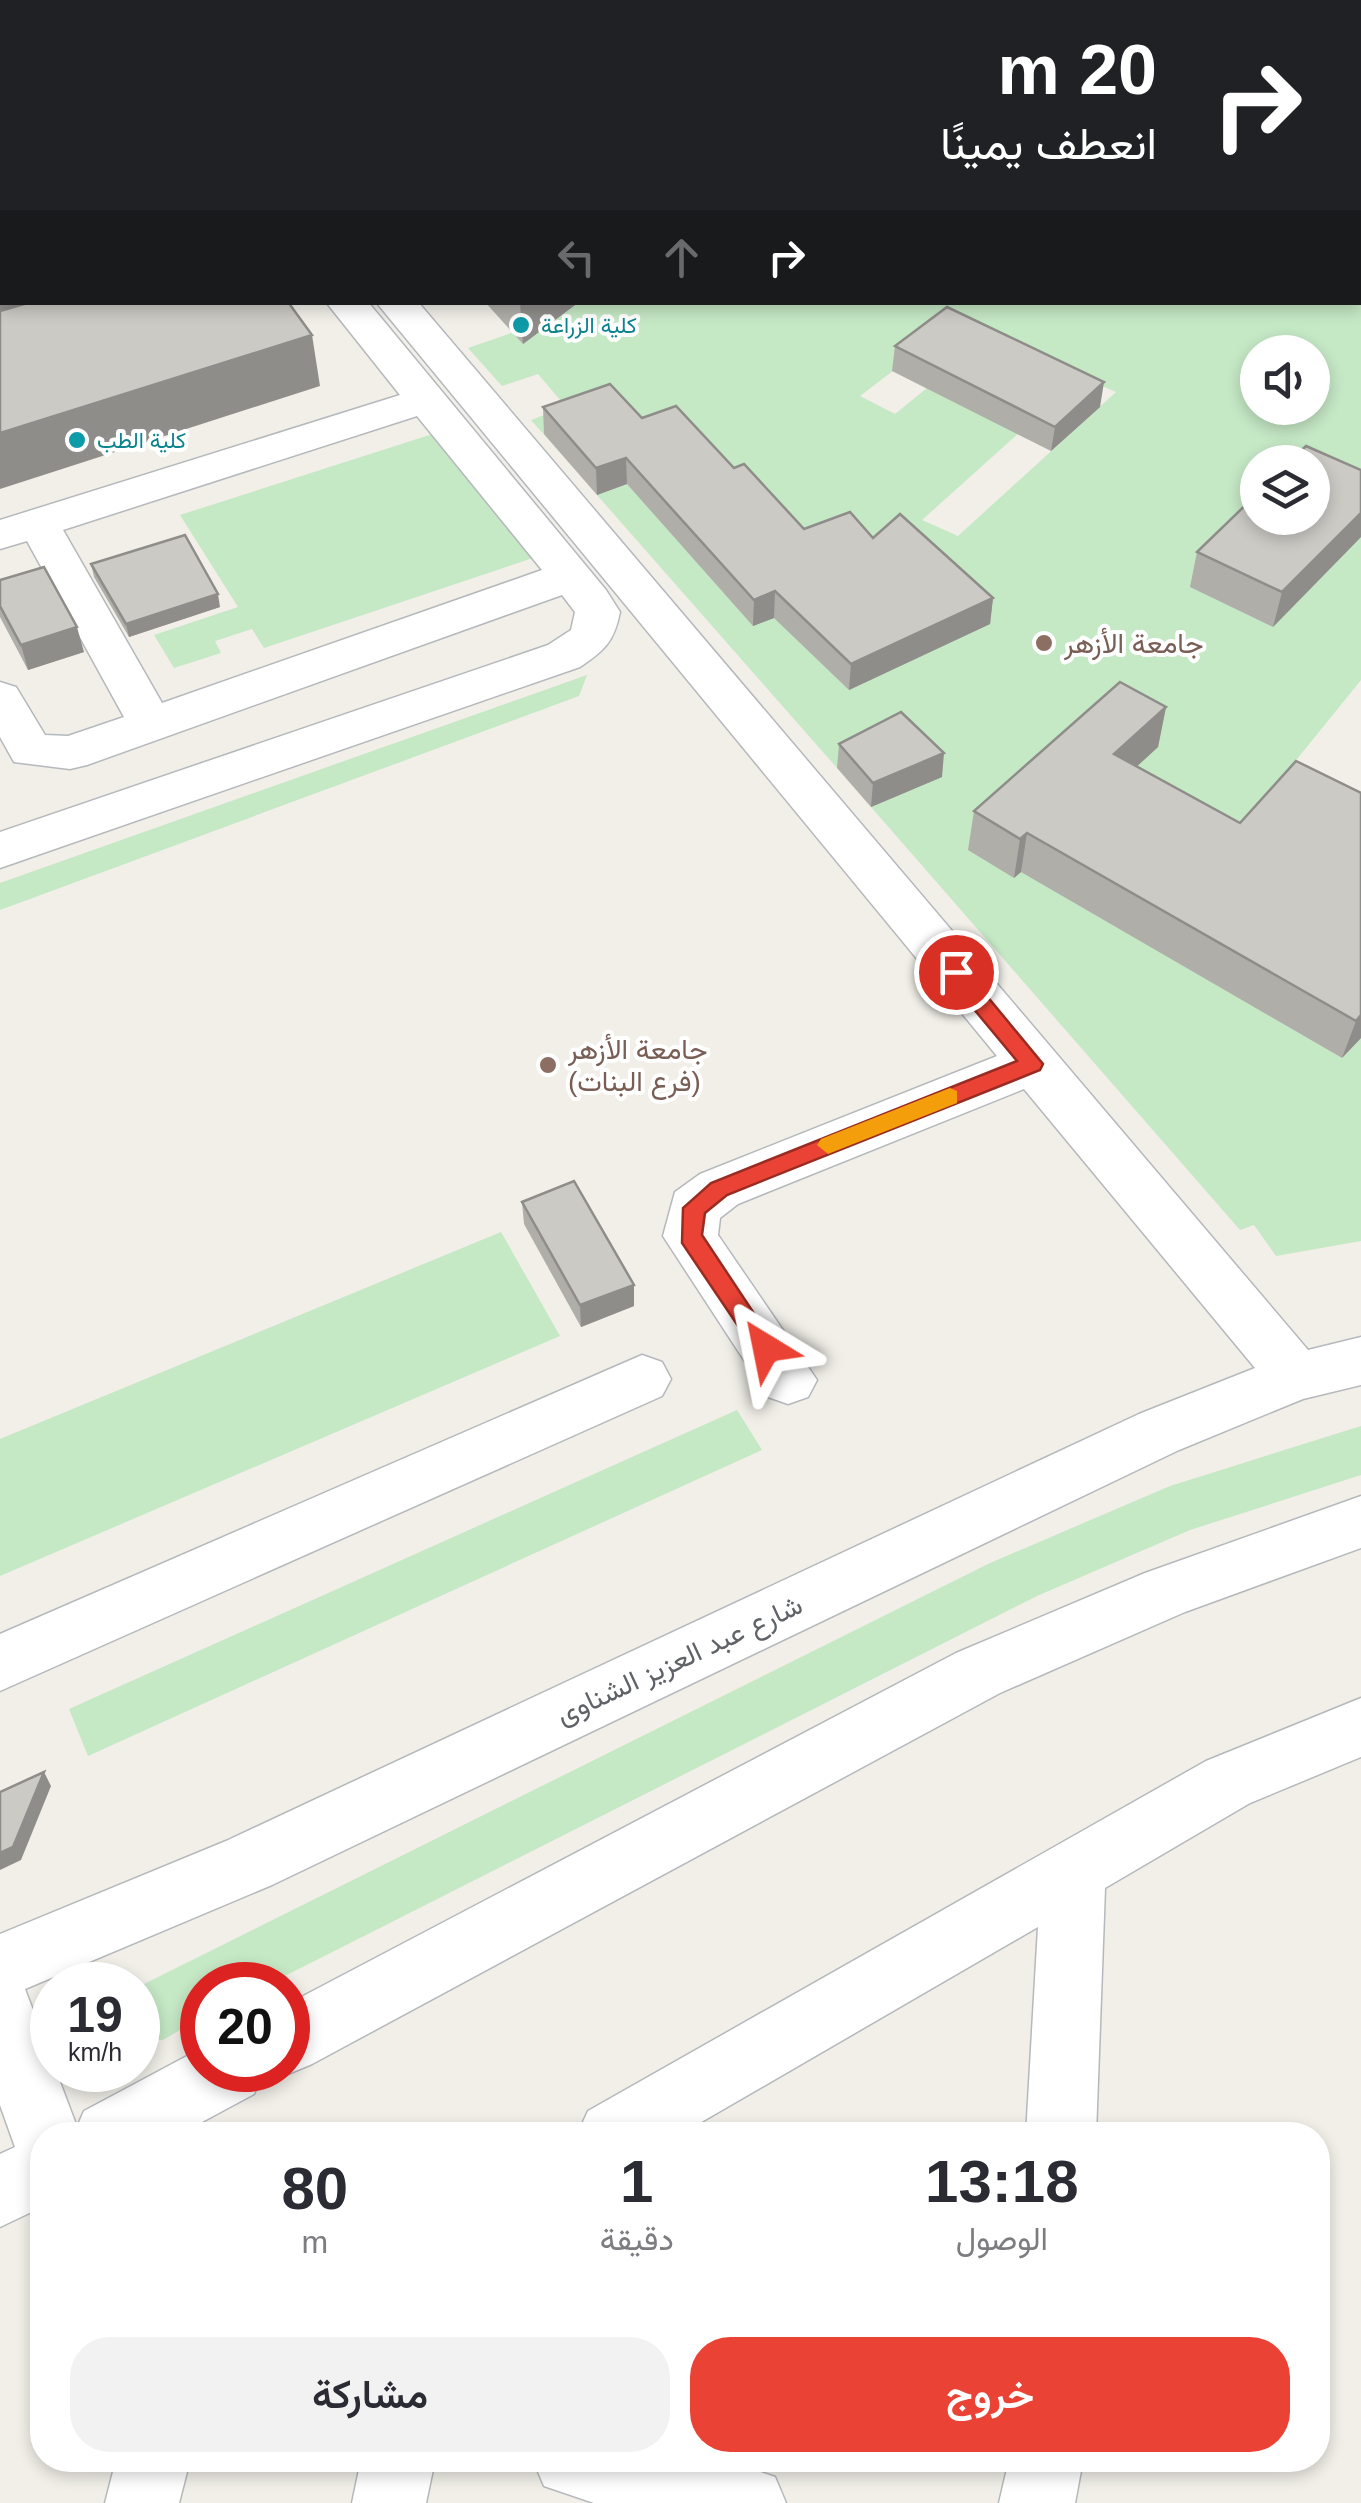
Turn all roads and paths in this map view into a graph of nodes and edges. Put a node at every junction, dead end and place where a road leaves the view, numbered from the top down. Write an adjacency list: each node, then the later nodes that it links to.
1 (348, 305): 3 (street)
2 (399, 305): 9 (street)
3 (426, 400): 4 (street); 5 (street)
4 (19, 529): 7 (street)
5 (571, 576): 7 (street); 8 (street)
6 (0, 698): 7 (street)
7 (151, 724)
8 (0, 850)
9 (1032, 1064): 11 (street); 13 (street)
10 (1361, 1361): 11 (street, شارع عبد العزيز الشناوى)
11 (1296, 1377): 18 (street, شارع عبد العزيز الشناوى)
12 (642, 1379): 15 (street)
13 (788, 1380)
14 (1361, 1522): 20 (street)
15 (0, 1663)
16 (1361, 1728): 17 (street)
17 (1073, 1871): 24 (street); 25 (street)
18 (0, 1966)
19 (0, 2010): 22 (street)
20 (310, 2028)
21 (189, 2092): 23 (street)
22 (40, 2122)
23 (132, 2122)
24 (635, 2122)
25 (1062, 2122)
26 (30, 2176): 27 (street)
27 (0, 2192)
28 (151, 2472): 32 (street)
29 (395, 2472): 33 (street)
30 (620, 2472): 34 (street)
31 (1045, 2472): 35 (street)
32 (142, 2503)
33 (389, 2503)
34 (750, 2503)
35 (1036, 2503)

